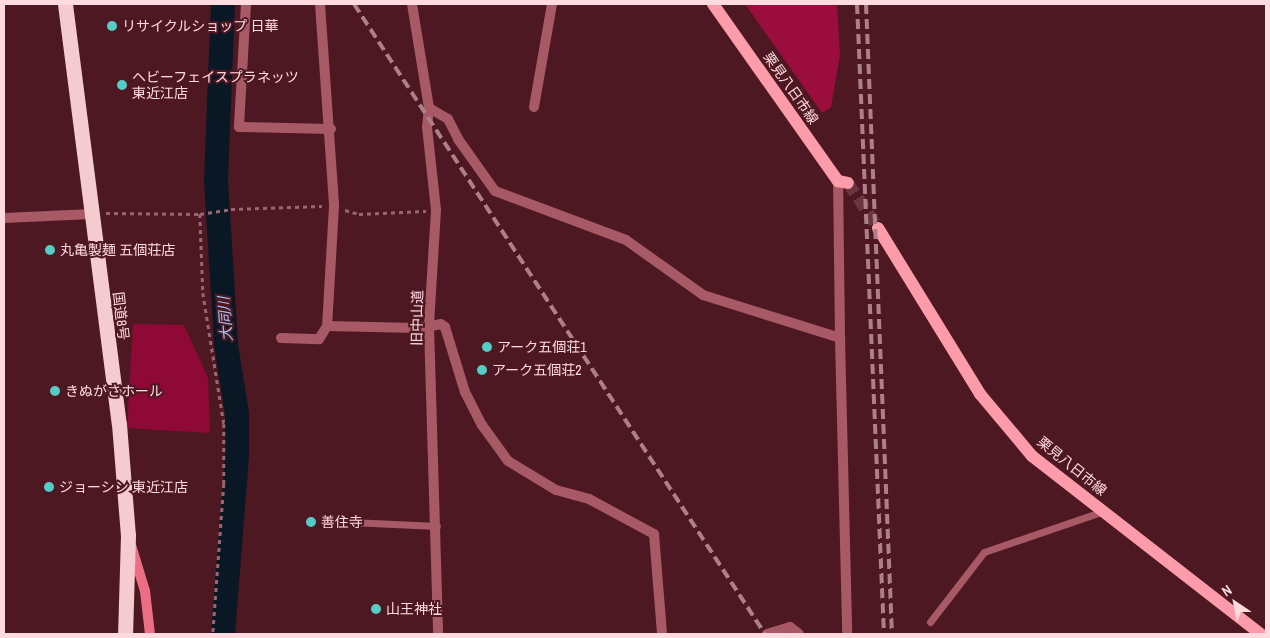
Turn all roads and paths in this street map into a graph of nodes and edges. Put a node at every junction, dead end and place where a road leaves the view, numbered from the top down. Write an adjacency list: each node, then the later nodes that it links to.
1 (65, 4): 12 (highway, 国道8号)
2 (246, 4): 9 (street)
3 (320, 4): 9 (street)
4 (412, 4): 8 (street, 旧中山道)
5 (552, 4): 7 (street)
6 (713, 4): 10 (main road, 栗見八日市線)
7 (534, 107)
8 (429, 108): 17 (street, 旧中山道); 19 (street)
9 (331, 129): 16 (street)
10 (843, 182): 19 (street)
11 (231, 209): 13 (path)
12 (92, 214): 13 (path); 14 (street); 23 (highway, 国道8号)
13 (202, 214): 27 (path)
14 (4, 218)
15 (878, 228): 20 (main road, 栗見八日市線)
16 (327, 326): 17 (street); 18 (street)
17 (429, 326): 22 (street, 旧中山道); 29 (street)
18 (281, 338)
19 (840, 338): 32 (street)
20 (1104, 511): 24 (lane); 33 (main road, 栗見八日市線)
21 (329, 522): 22 (lane)
22 (438, 526): 28 (street, 旧中山道)
23 (128, 535): 25 (highway, 国道8号); 26 (street)
24 (930, 622)
25 (125, 634)
26 (150, 634)
27 (213, 634)
28 (438, 634)
29 (662, 634)
30 (767, 634): 31 (street)
31 (799, 634)
32 (847, 634)
33 (1261, 634)

